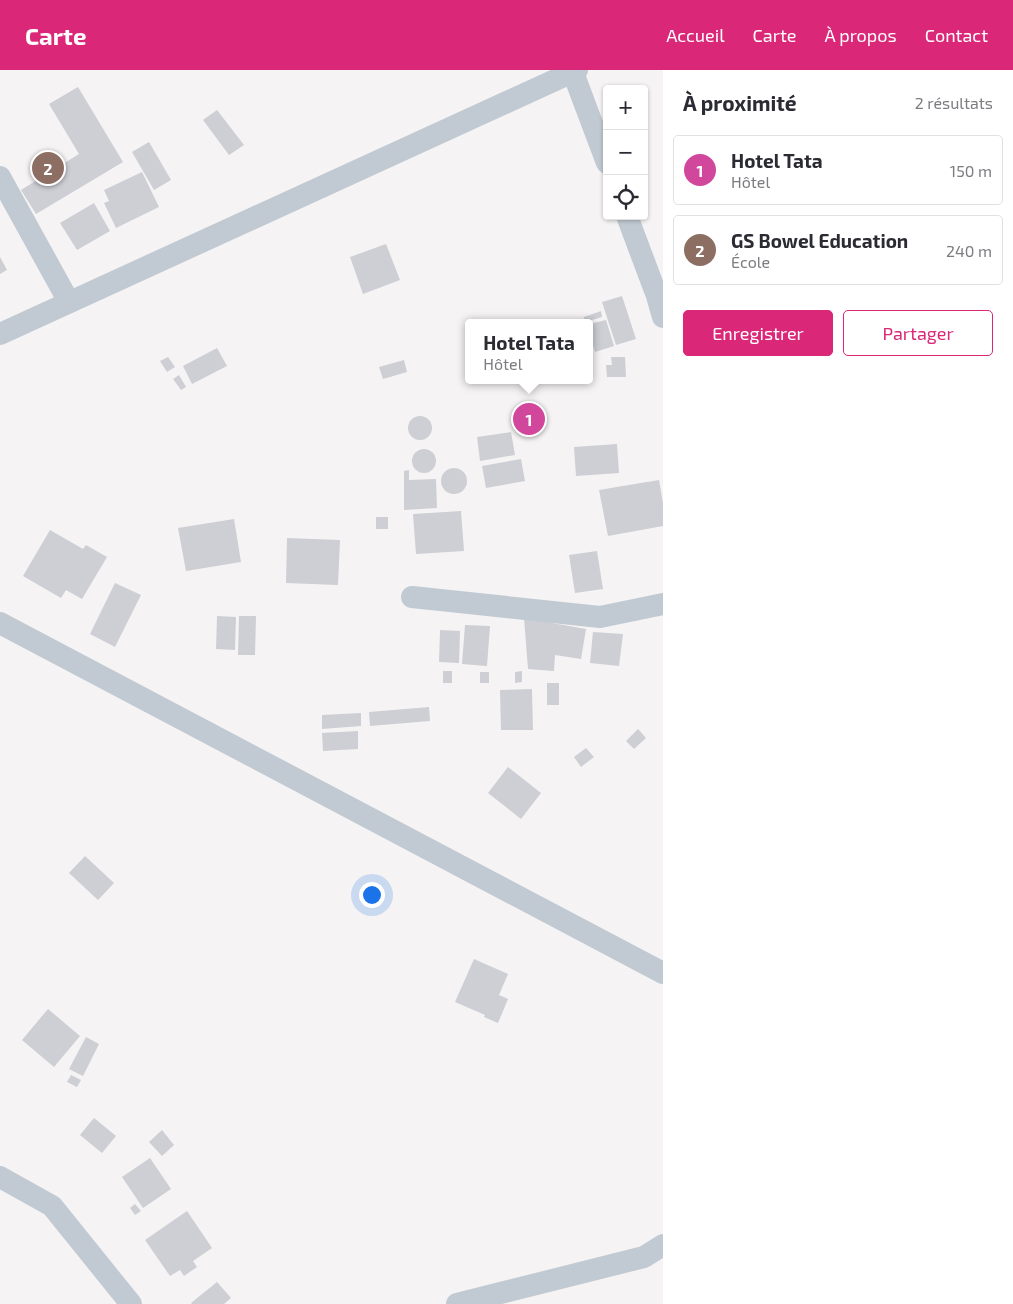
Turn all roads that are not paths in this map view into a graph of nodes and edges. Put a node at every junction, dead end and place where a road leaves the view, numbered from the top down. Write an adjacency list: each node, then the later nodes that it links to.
1 (574, 71): 2 (street); 5 (street)
2 (603, 152)
3 (0, 177): 5 (street)
4 (628, 220): 6 (street)
5 (69, 302): 7 (street)
6 (663, 318)
7 (0, 334)
8 (412, 597): 9 (street)
9 (663, 604)
10 (0, 622): 11 (street)
11 (663, 973)
12 (0, 1178): 14 (street)
13 (663, 1245): 15 (street)
14 (131, 1304)
15 (457, 1304)

